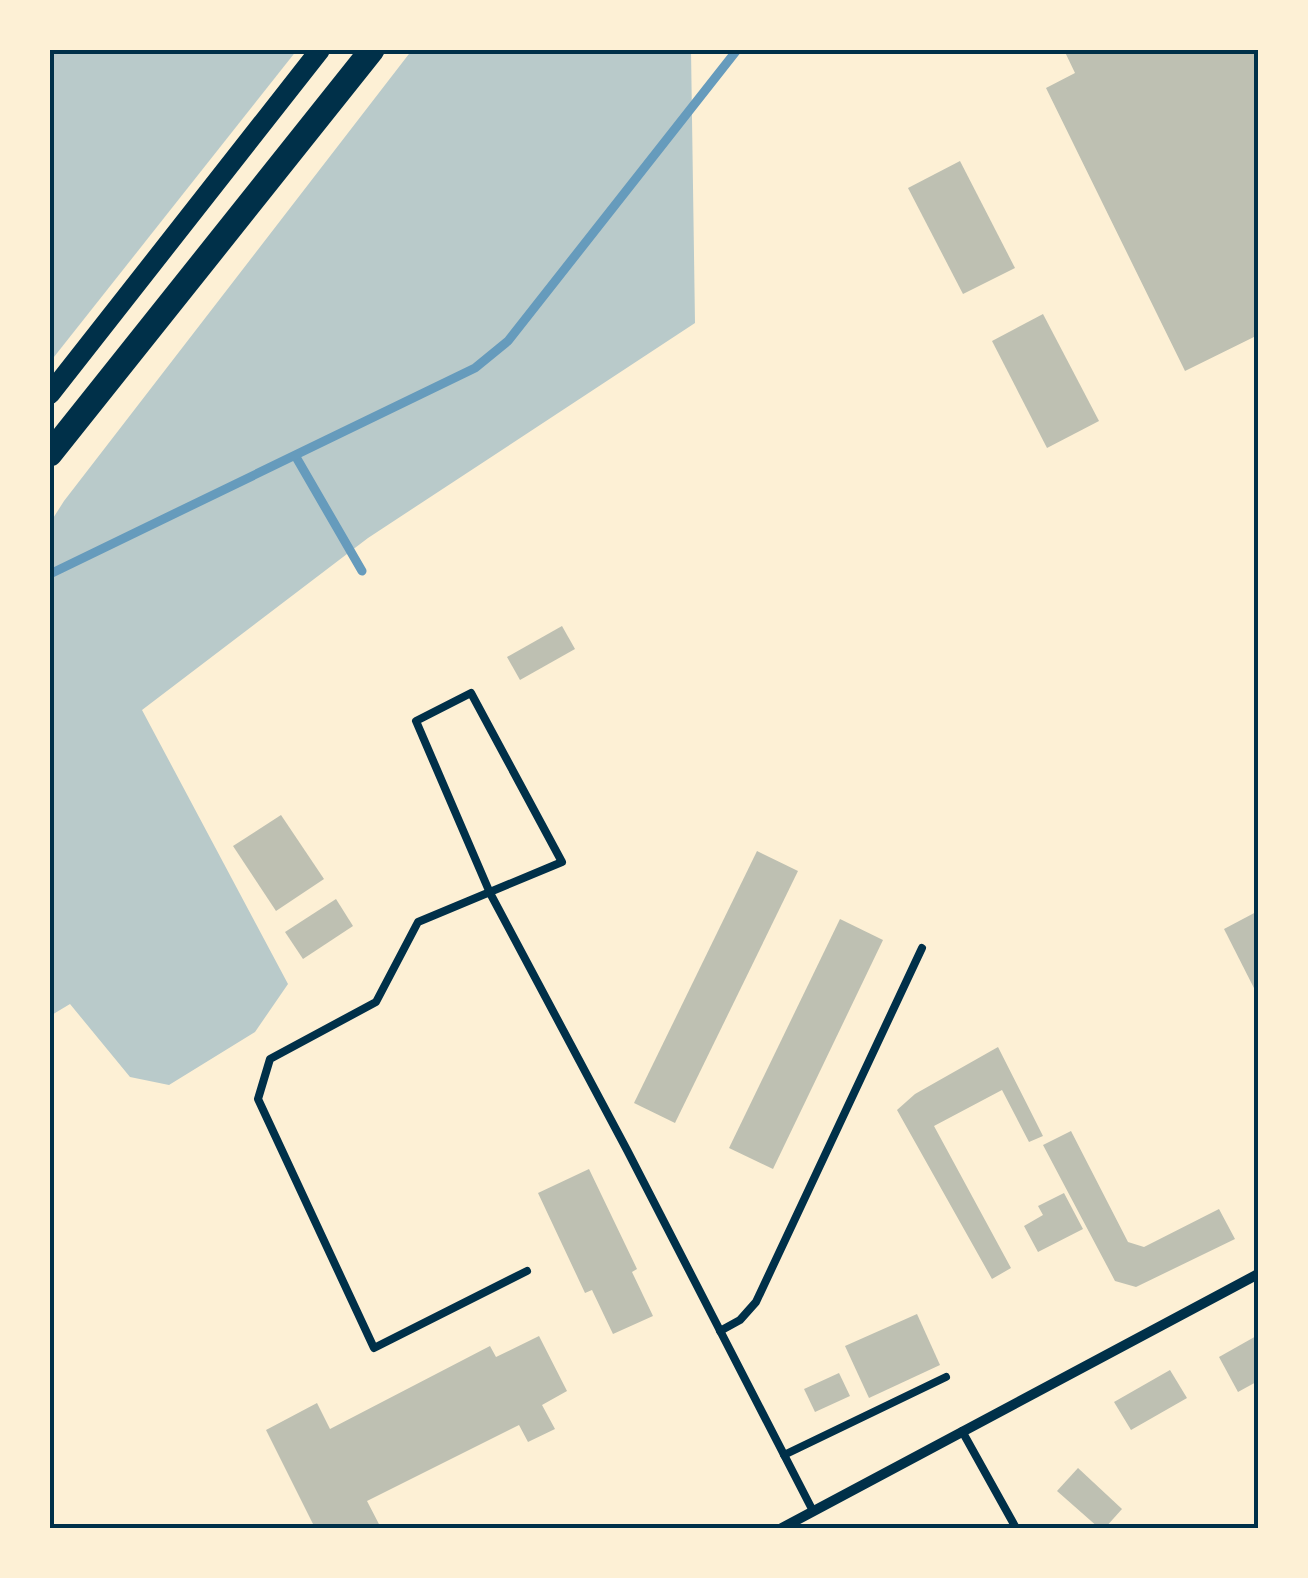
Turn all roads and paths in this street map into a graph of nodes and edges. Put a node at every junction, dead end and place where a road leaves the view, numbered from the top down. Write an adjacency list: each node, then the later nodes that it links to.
1 (320, 50): 3 (main road)
2 (372, 50): 4 (main road)
3 (50, 394)
4 (58, 445): 5 (main road)
5 (50, 462)
6 (490, 893): 6 (lane); 8 (lane); 10 (lane)
7 (922, 948): 10 (lane)
8 (528, 1271)
9 (1258, 1274): 12 (street)
10 (720, 1331): 13 (lane)
11 (946, 1376): 13 (lane)
12 (962, 1431): 14 (street); 16 (lane)
13 (784, 1455): 14 (lane)
14 (813, 1512): 15 (street)
15 (783, 1528)
16 (1016, 1528)

